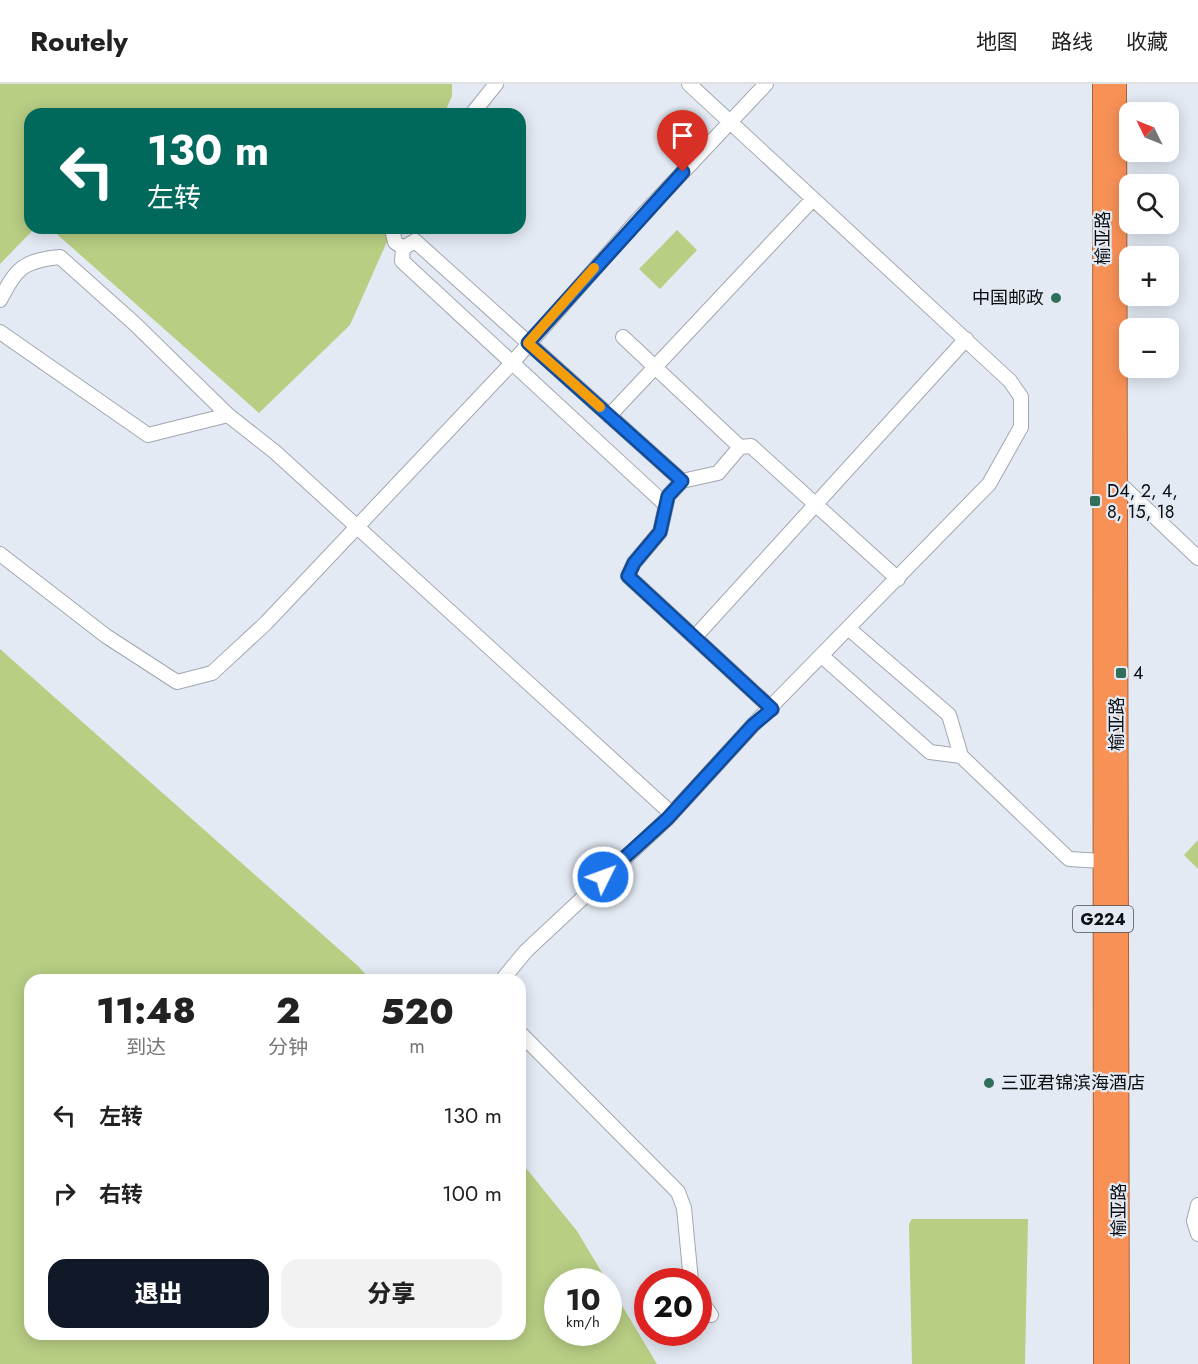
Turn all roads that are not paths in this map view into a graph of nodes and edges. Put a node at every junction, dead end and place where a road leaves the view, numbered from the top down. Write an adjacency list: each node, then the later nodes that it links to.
1 (496, 84): 6 (lane)
2 (689, 84): 7 (lane)
3 (766, 84): 7 (lane)
4 (1102, 84): 35 (highway, 榆亚路 / G224)
5 (1116, 84): 22 (highway, 榆亚路 / G224)
6 (477, 108)
7 (731, 122): 8 (lane); 15 (lane)
8 (813, 199): 14 (lane); 17 (lane)
9 (393, 234): 10 (lane)
10 (403, 248): 15 (lane); 16 (lane)
11 (0, 300): 18 (lane)
12 (0, 333): 18 (lane)
13 (623, 337): 17 (lane)
14 (966, 339): 24 (lane); 28 (lane)
15 (528, 343): 16 (lane); 19 (lane)
16 (512, 363): 23 (lane); 25 (lane)
17 (655, 367): 19 (lane); 20 (lane)
18 (228, 415): 25 (lane)
19 (609, 416): 21 (lane)
20 (740, 447): 21 (lane); 24 (lane)
21 (682, 481): 23 (lane)
22 (1117, 481): 27 (lane); 42 (highway, 榆亚路 / G224)
23 (666, 505): 30 (lane)
24 (816, 505): 28 (lane); 30 (lane)
25 (356, 526): 26 (lane); 34 (lane)
26 (0, 554)
27 (1198, 558)
28 (898, 579): 29 (lane)
29 (848, 628): 31 (lane); 33 (lane)
30 (695, 638): 32 (lane)
31 (823, 657): 32 (lane); 33 (lane)
32 (772, 709): 34 (lane)
33 (961, 756): 35 (lane)
34 (672, 814): 36 (lane)
35 (1103, 861): 41 (highway, 榆亚路 / G224)
36 (507, 974)
37 (526, 1039): 40 (lane)
38 (1198, 1205): 39 (lane)
39 (1198, 1234)
40 (690, 1268)
41 (1104, 1364)
42 (1119, 1364)

